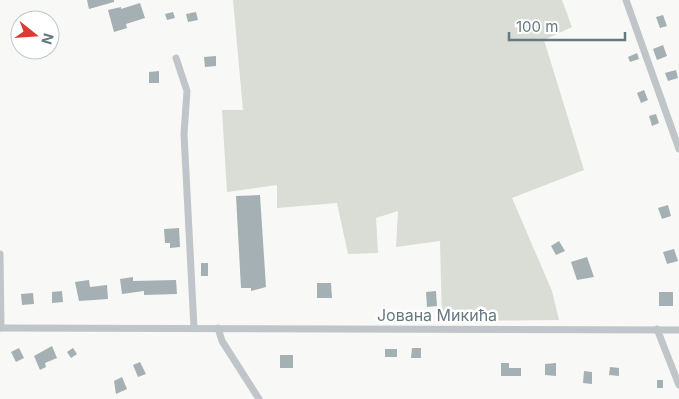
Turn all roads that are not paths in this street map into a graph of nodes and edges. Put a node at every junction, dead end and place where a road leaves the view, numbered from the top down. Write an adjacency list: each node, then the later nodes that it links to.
1 (626, 0): 3 (street)
2 (176, 58): 6 (street)
3 (679, 149)
4 (0, 254): 5 (street)
5 (1, 328): 6 (street, Јована Микића)
6 (194, 328): 7 (street, Јована Микића)
7 (218, 328): 8 (street, Јована Микића); 11 (street)
8 (657, 329): 9 (street, Јована Микића); 10 (street)
9 (679, 330)
10 (679, 385)
11 (259, 399)

